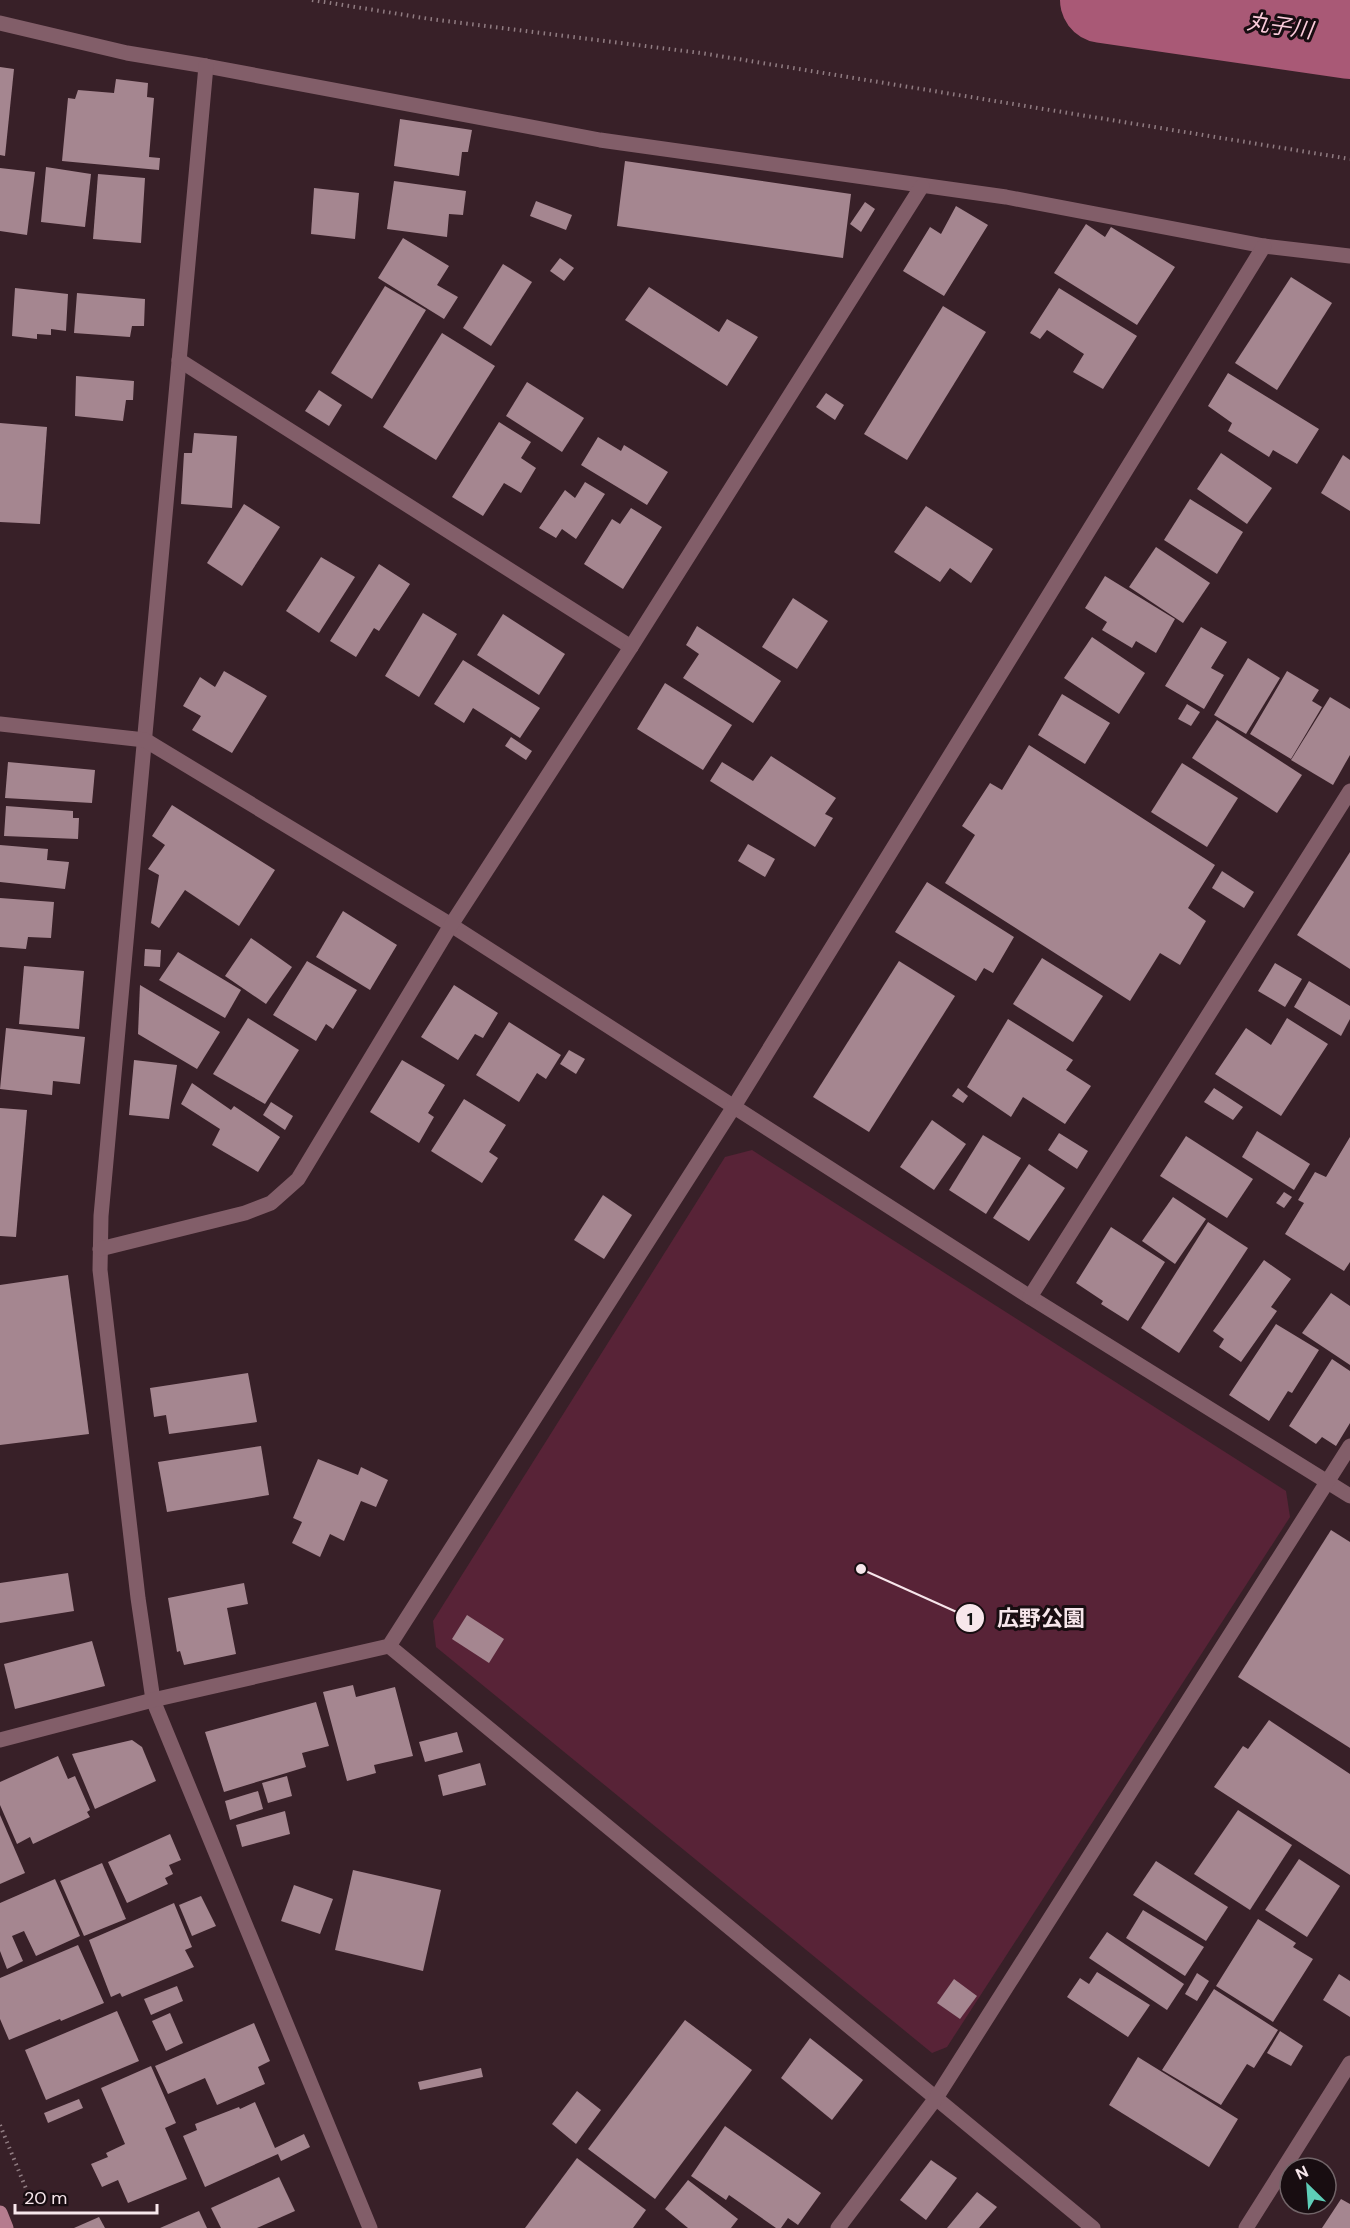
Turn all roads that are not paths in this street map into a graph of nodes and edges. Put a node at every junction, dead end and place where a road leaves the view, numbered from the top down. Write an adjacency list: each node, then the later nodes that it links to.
1 (0, 23): 2 (street)
2 (207, 66): 3 (street); 6 (street)
3 (922, 186): 4 (street); 7 (street)
4 (1264, 246): 5 (street); 12 (street)
5 (1350, 256)
6 (179, 360): 7 (street); 9 (street)
7 (631, 647): 11 (street)
8 (0, 724): 9 (street)
9 (145, 740): 11 (street); 13 (street)
10 (1350, 791): 14 (street)
11 (451, 925): 12 (street); 13 (street)
12 (733, 1108): 14 (street); 18 (street)
13 (100, 1250): 19 (street)
14 (1030, 1297): 16 (street)
15 (1350, 1446): 16 (street)
16 (1327, 1482): 17 (street); 22 (street)
17 (1350, 1496)
18 (389, 1646): 19 (street); 22 (street)
19 (153, 1700): 20 (street); 25 (street)
20 (0, 1740)
21 (1350, 2063): 28 (street)
22 (936, 2098): 26 (street); 27 (street)
23 (0, 2213): 24 (street)
24 (6, 2228)
25 (370, 2228)
26 (838, 2228)
27 (1093, 2228)
28 (1245, 2228)

